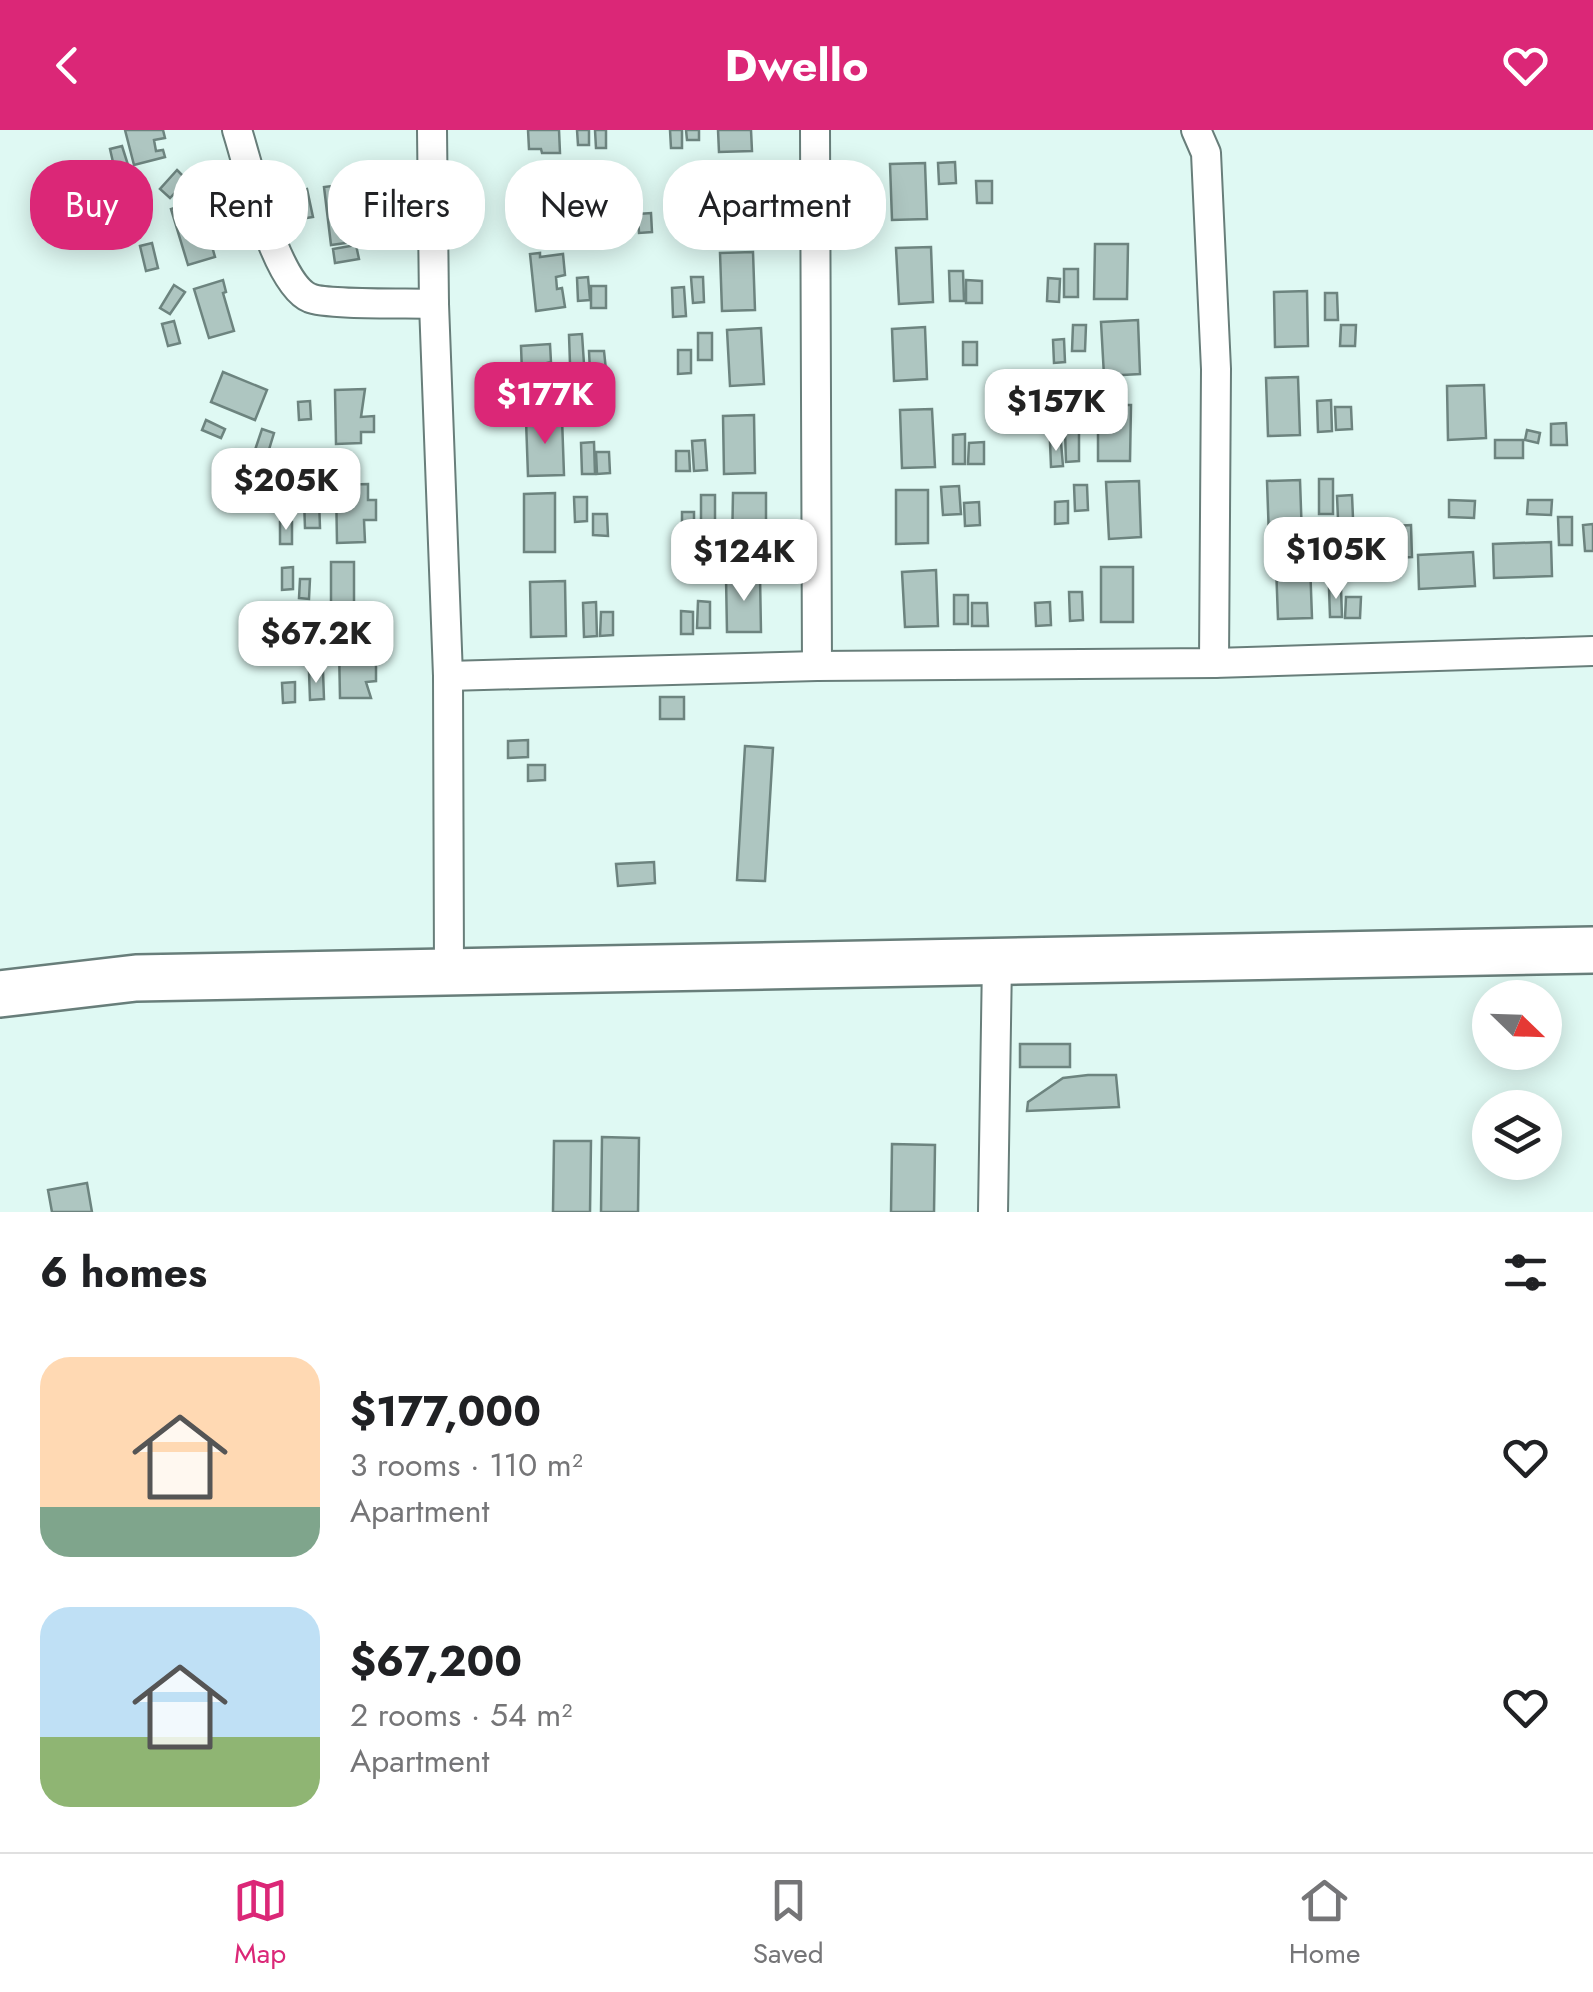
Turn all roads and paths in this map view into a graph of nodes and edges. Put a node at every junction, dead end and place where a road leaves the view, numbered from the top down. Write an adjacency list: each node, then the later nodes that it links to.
1 (237, 130): 5 (street)
2 (432, 130): 5 (street)
3 (815, 130): 8 (street)
4 (1196, 130): 7 (street)
5 (434, 304): 9 (street)
6 (1593, 651): 7 (street)
7 (1214, 663): 8 (street)
8 (816, 666): 9 (street)
9 (448, 676): 12 (street)
10 (1593, 950): 11 (highway)
11 (998, 961): 12 (highway); 14 (street)
12 (449, 972): 13 (highway)
13 (0, 994)
14 (993, 1212)

